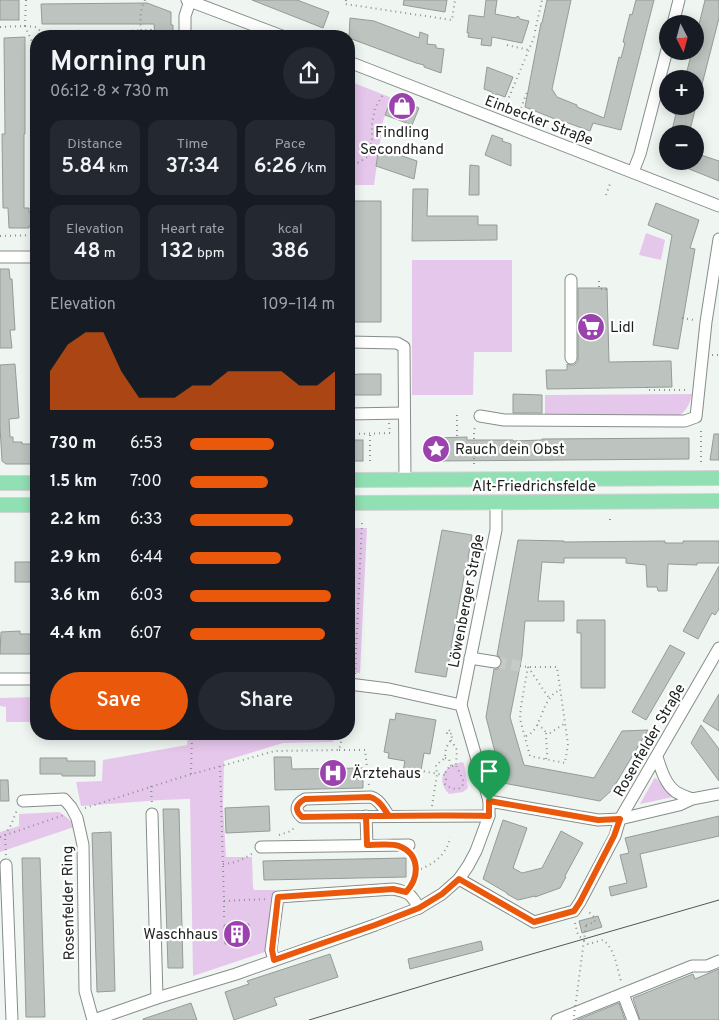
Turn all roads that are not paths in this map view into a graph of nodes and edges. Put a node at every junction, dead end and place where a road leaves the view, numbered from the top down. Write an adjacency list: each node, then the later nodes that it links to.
1 (679, 0): 3 (street)
2 (188, 1): 4 (street); 5 (street)
3 (675, 15)
4 (185, 30)
5 (266, 30)
6 (664, 60): 8 (street)
7 (355, 64): 8 (street, Einbecker Straße)
8 (633, 172): 9 (street, Einbecker Straße)
9 (719, 206)
10 (719, 239): 18 (street)
11 (0, 257): 12 (street)
12 (30, 257)
13 (571, 280): 15 (street)
14 (355, 342): 16 (street)
15 (571, 358)
16 (404, 413): 17 (street); 21 (street)
17 (355, 414)
18 (480, 416)
19 (719, 478): 21 (main road, Alt-Friedrichsfelde)
20 (355, 480): 21 (main road, Alt-Friedrichsfelde)
21 (405, 480)
22 (30, 482): 23 (main road)
23 (0, 483)
24 (719, 501): 25 (main road, Alt-Friedrichsfelde)
25 (496, 502): 26 (main road, Alt-Friedrichsfelde); 30 (street, Löwenberger Straße)
26 (355, 503)
27 (0, 505): 28 (main road)
28 (30, 505)
29 (719, 648): 36 (street, Rosenfelder Straße)
30 (470, 658): 31 (street); 35 (street, Löwenberger Straße)
31 (495, 662)
32 (30, 678): 33 (street)
33 (0, 679)
34 (355, 684): 35 (street)
35 (461, 705): 40 (street, Rosenfelder Ring)
36 (657, 757): 38 (street); 45 (street, Rosenfelder Straße)
37 (719, 794): 38 (street)
38 (692, 799): 45 (street)
39 (23, 801): 57 (street, Rosenfelder Ring)
40 (489, 801): 44 (street, Rosenfelder Ring); 45 (street)
41 (152, 814): 55 (street)
42 (366, 816): 43 (street); 43 (street); 46 (street)
43 (389, 816): 44 (street)
44 (489, 816): 50 (street, Rosenfelder Ring)
45 (620, 819): 50 (street, Rosenfelder Straße)
46 (367, 845): 47 (street); 48 (street)
47 (403, 845)
48 (262, 848)
49 (6, 865): 56 (street)
50 (459, 879): 51 (street, Rosenfelder Ring)
51 (419, 908): 52 (street, Rosenfelder Ring); 52 (street)
52 (274, 960): 55 (street, Rosenfelder Ring)
53 (719, 961): 54 (street)
54 (624, 994): 58 (street); 59 (street)
55 (157, 998): 57 (street, Rosenfelder Ring)
56 (12, 1020)
57 (94, 1020)
58 (557, 1020)
59 (633, 1020)

